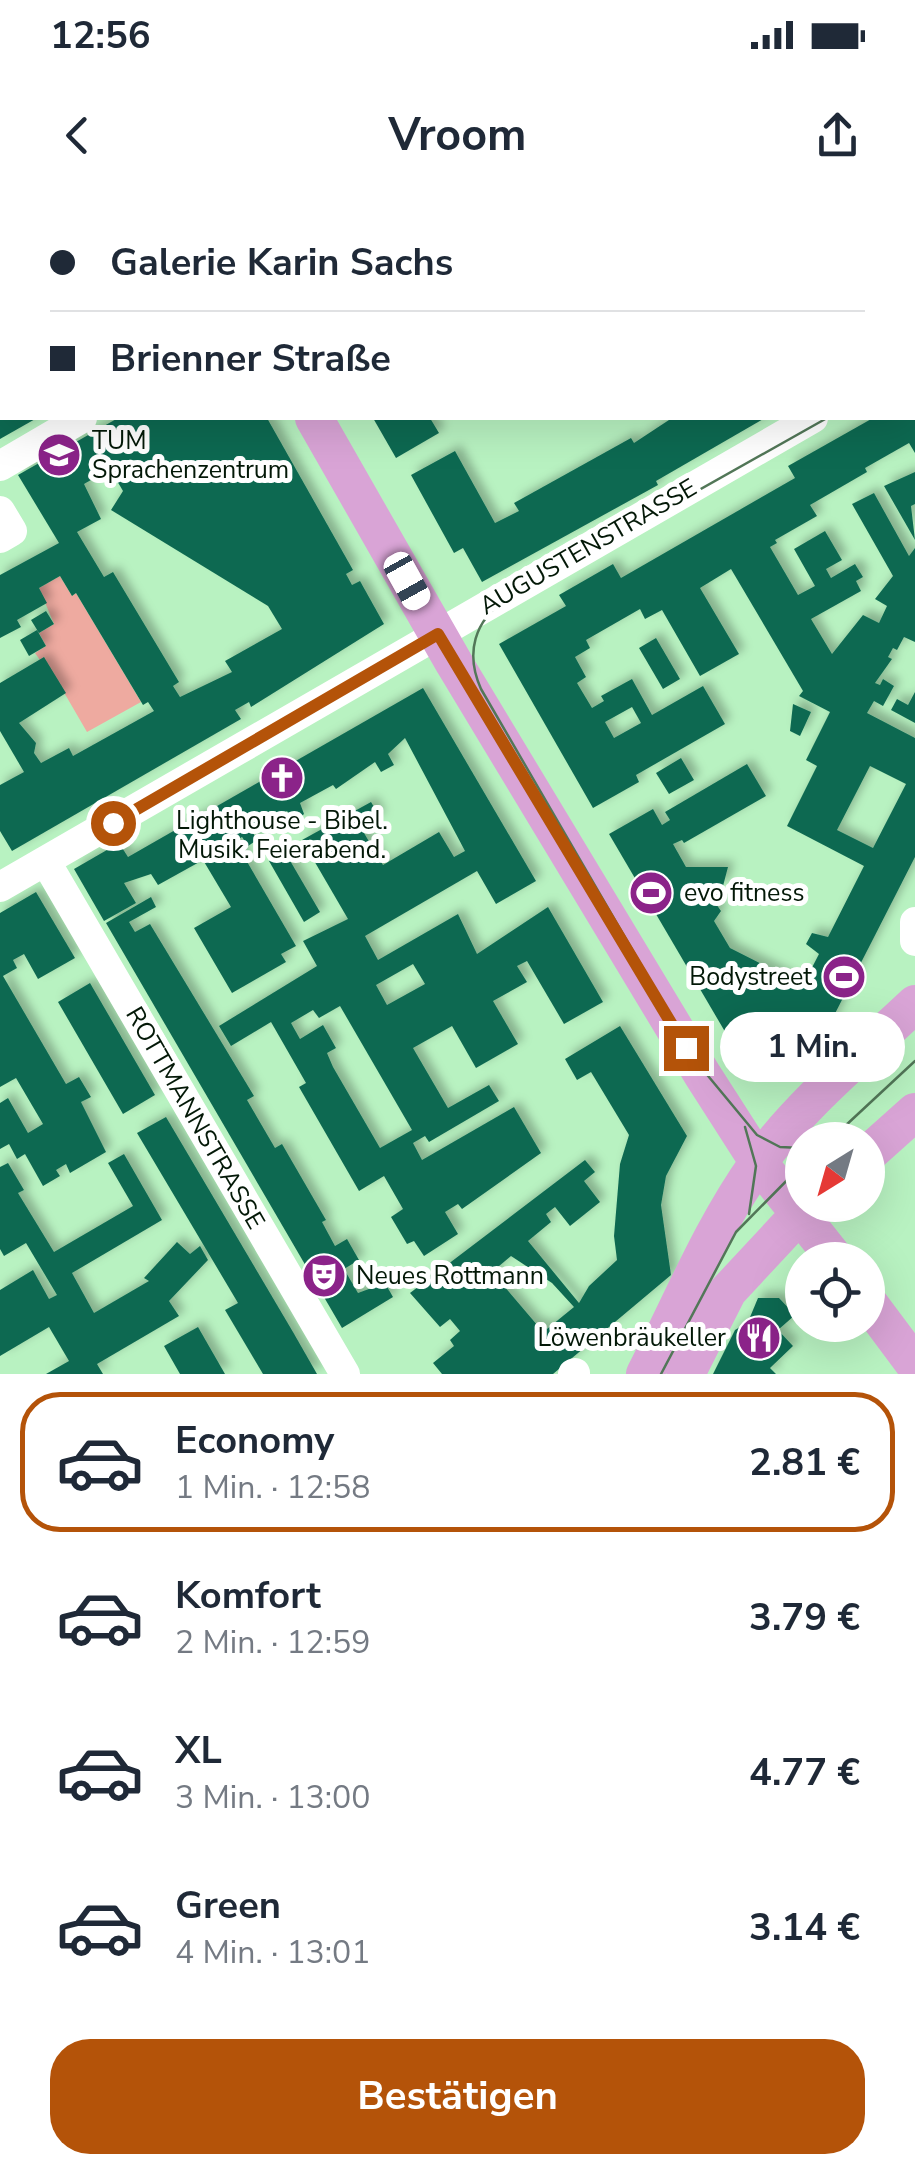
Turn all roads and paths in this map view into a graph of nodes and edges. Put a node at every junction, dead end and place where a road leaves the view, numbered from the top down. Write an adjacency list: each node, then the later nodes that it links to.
1 (79, 420): 4 (street)
2 (315, 420): 5 (main road)
3 (810, 420): 5 (street, AUGUSTENSTRASSE)
4 (0, 466)
5 (438, 634): 6 (street, AUGUSTENSTRASSE); 13 (main road)
6 (46, 862): 7 (street, AUGUSTENSTRASSE); 18 (street, ROTTMANNSTRASSE)
7 (0, 887)
8 (915, 922): 9 (street)
9 (915, 941)
10 (915, 1004): 13 (main road)
11 (915, 1112): 12 (main road)
12 (885, 1139)
13 (759, 1162): 14 (main road); 19 (main road)
14 (785, 1189)
15 (792, 1222): 20 (main road)
16 (885, 1325): 17 (main road)
17 (915, 1365)
18 (345, 1374)
19 (646, 1374)
20 (686, 1374)

